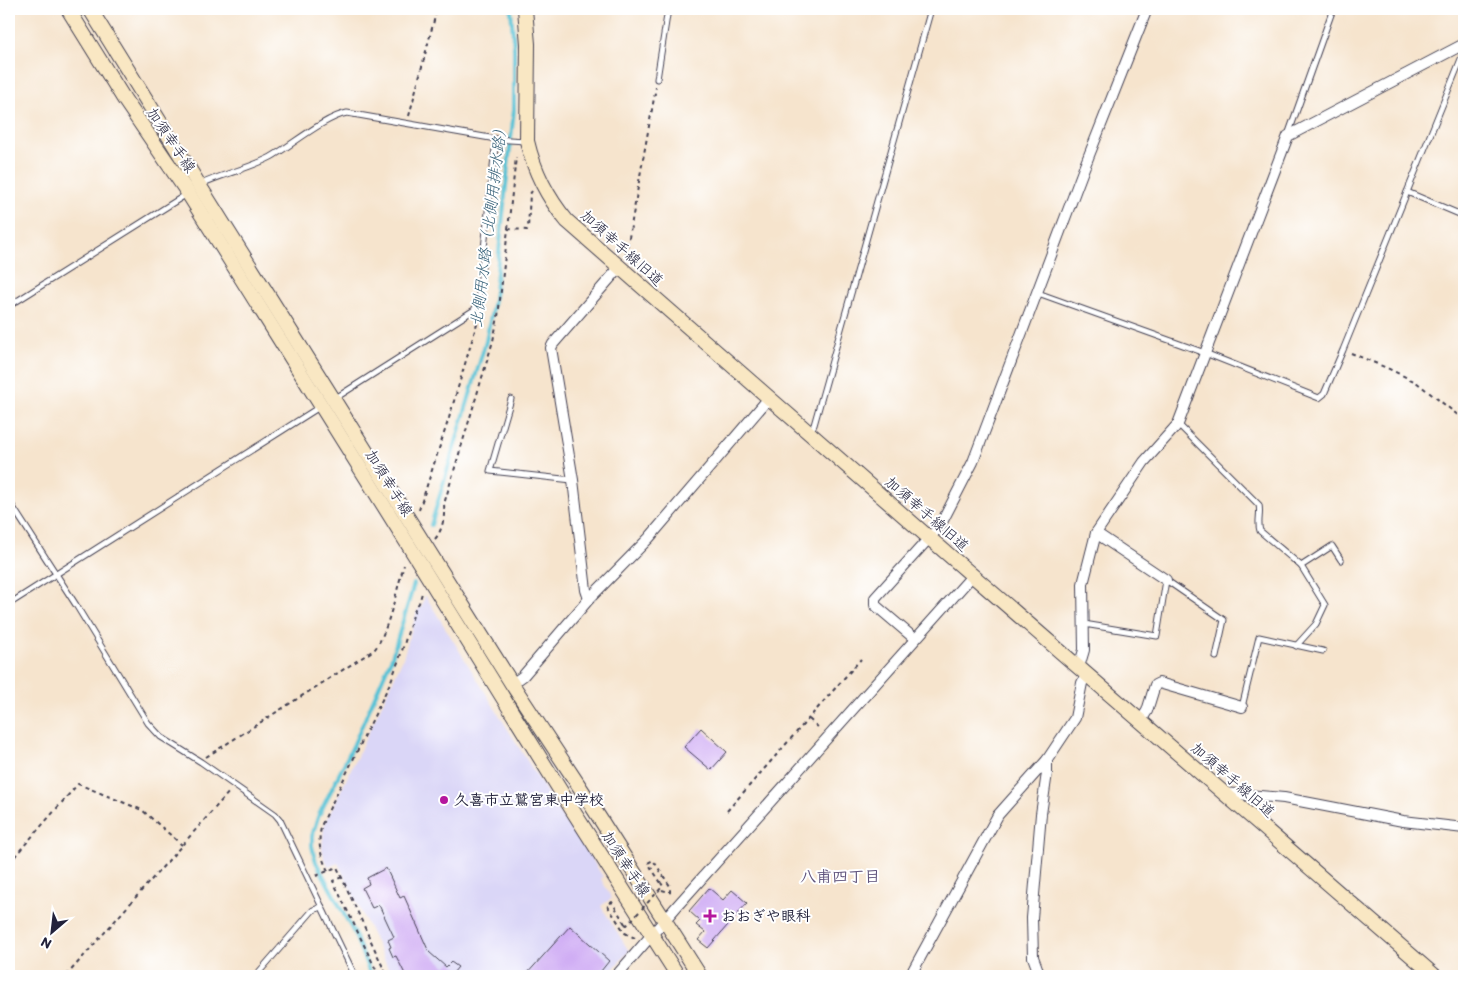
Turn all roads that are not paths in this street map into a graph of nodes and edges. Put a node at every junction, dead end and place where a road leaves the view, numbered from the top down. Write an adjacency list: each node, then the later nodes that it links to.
1 (68, 9): 13 (main road, 加須幸手線)
2 (90, 9): 13 (main road, 加須幸手線)
3 (524, 9): 12 (main road, 加須幸手線旧道)
4 (668, 9): 9 (lane)
5 (931, 9): 24 (lane)
6 (1146, 9): 17 (street)
7 (1333, 9): 10 (lane)
8 (1462, 45): 10 (street); 14 (lane)
9 (657, 79)
10 (1288, 136): 19 (street)
11 (496, 139): 12 (lane); 13 (lane); 22 (lane)
12 (523, 142): 16 (main road, 加須幸手線旧道)
13 (193, 189): 18 (lane); 22 (main road, 加須幸手線)
14 (1407, 192): 15 (lane); 19 (lane)
15 (1464, 216)
16 (619, 268): 20 (main road, 加須幸手線旧道); 25 (street)
17 (1038, 293): 19 (lane); 28 (street)
18 (9, 306)
19 (1205, 353): 23 (street)
20 (769, 398): 24 (main road, 加須幸手線旧道); 34 (street)
21 (511, 399): 25 (lane)
22 (327, 403): 31 (lane); 42 (main road, 加須幸手線); 50 (main road, 加須幸手線)
23 (1178, 424): 27 (street); 30 (lane)
24 (809, 433): 28 (main road, 加須幸手線旧道)
25 (573, 480): 34 (street)
26 (9, 501): 31 (lane)
27 (1096, 533): 33 (street); 36 (street)
28 (928, 537): 32 (main road, 加須幸手線旧道); 37 (street)
29 (1342, 560): 30 (lane)
30 (1301, 566): 38 (lane)
31 (56, 574): 35 (lane); 48 (lane)
32 (972, 576): 37 (street); 41 (main road, 加須幸手線旧道)
33 (1166, 580): 36 (lane); 40 (lane)
34 (589, 600): 42 (street)
35 (9, 604)
36 (1083, 624): 41 (street)
37 (915, 639): 49 (street)
38 (1296, 646): 39 (lane); 43 (lane)
39 (1323, 651)
40 (1216, 657)
41 (1083, 671): 44 (main road, 加須幸手線旧道); 45 (street)
42 (512, 684): 49 (main road, 加須幸手線)
43 (1242, 707): 44 (street)
44 (1140, 722): 46 (main road, 加須幸手線旧道)
45 (1047, 760): 56 (street); 57 (street)
46 (1224, 793): 47 (street); 58 (main road, 加須幸手線旧道)
47 (1464, 828)
48 (322, 907): 51 (lane); 52 (lane)
49 (665, 920): 50 (street); 55 (main road, 加須幸手線)
50 (652, 935): 53 (street); 54 (main road, 加須幸手線)
51 (259, 972)
52 (355, 976)
53 (616, 976)
54 (678, 976)
55 (700, 976)
56 (910, 976)
57 (1040, 976)
58 (1435, 976)

